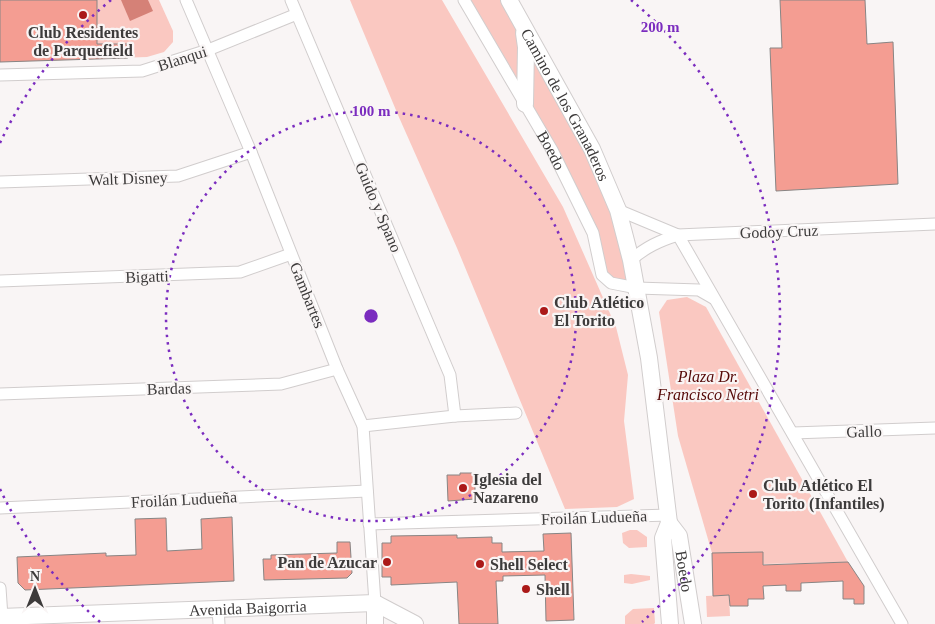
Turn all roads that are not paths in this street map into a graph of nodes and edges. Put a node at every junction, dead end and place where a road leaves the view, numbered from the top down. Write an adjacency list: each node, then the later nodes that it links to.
1 (186, 0): 7 (street, Gambartes)
2 (291, 0): 5 (street, Guido y Spano)
3 (464, 0): 9 (street, Boedo)
4 (509, 0): 6 (main road, Camino de los Granaderos)
5 (297, 14): 7 (street, Blanqui); 23 (street, Guido y Spano)
6 (522, 23): 9 (main road); 12 (main road, Camino de los Granaderos)
7 (208, 50): 8 (street, Blanqui); 10 (street, Gambartes)
8 (0, 75)
9 (525, 104): 18 (street, Boedo)
10 (251, 152): 11 (street, Walt Disney); 15 (street, Gambartes)
11 (0, 182)
12 (618, 210): 14 (street); 16 (main road, Camino de los Granaderos)
13 (935, 224): 14 (street, Godoy Cruz)
14 (678, 235): 16 (street, Godoy Cruz); 19 (street)
15 (291, 254): 17 (street, Bigatti); 20 (street, Gambartes)
16 (631, 260): 18 (main road, Boedo)
17 (0, 281)
18 (636, 288): 19 (street, Boedo); 29 (main road, Boedo)
19 (713, 298): 26 (street)
20 (337, 369): 21 (street, Bardas); 24 (street, Gambartes)
21 (0, 394)
22 (516, 413): 23 (street)
23 (455, 416): 24 (street)
24 (362, 426): 27 (street, Gambartes)
25 (935, 428): 26 (street, Gallo)
26 (793, 433): 40 (street)
27 (367, 491): 28 (street, Froilán Ludueña); 30 (street, Gambartes)
28 (0, 508)
29 (669, 519): 30 (street, Froilán Ludueña); 38 (main road, Boedo); 39 (main road, Boedo)
30 (369, 524): 32 (street, Gambartes)
31 (0, 588): 34 (street)
32 (375, 603): 33 (main road, Avenida Baigorria); 36 (main road); 37 (main road)
33 (218, 616): 35 (main road, Avenida Baigorria)
34 (1, 617): 35 (main road, Avenida Baigorria)
35 (68, 619)
36 (375, 624)
37 (415, 624)
38 (670, 624)
39 (693, 624)
40 (902, 624)

